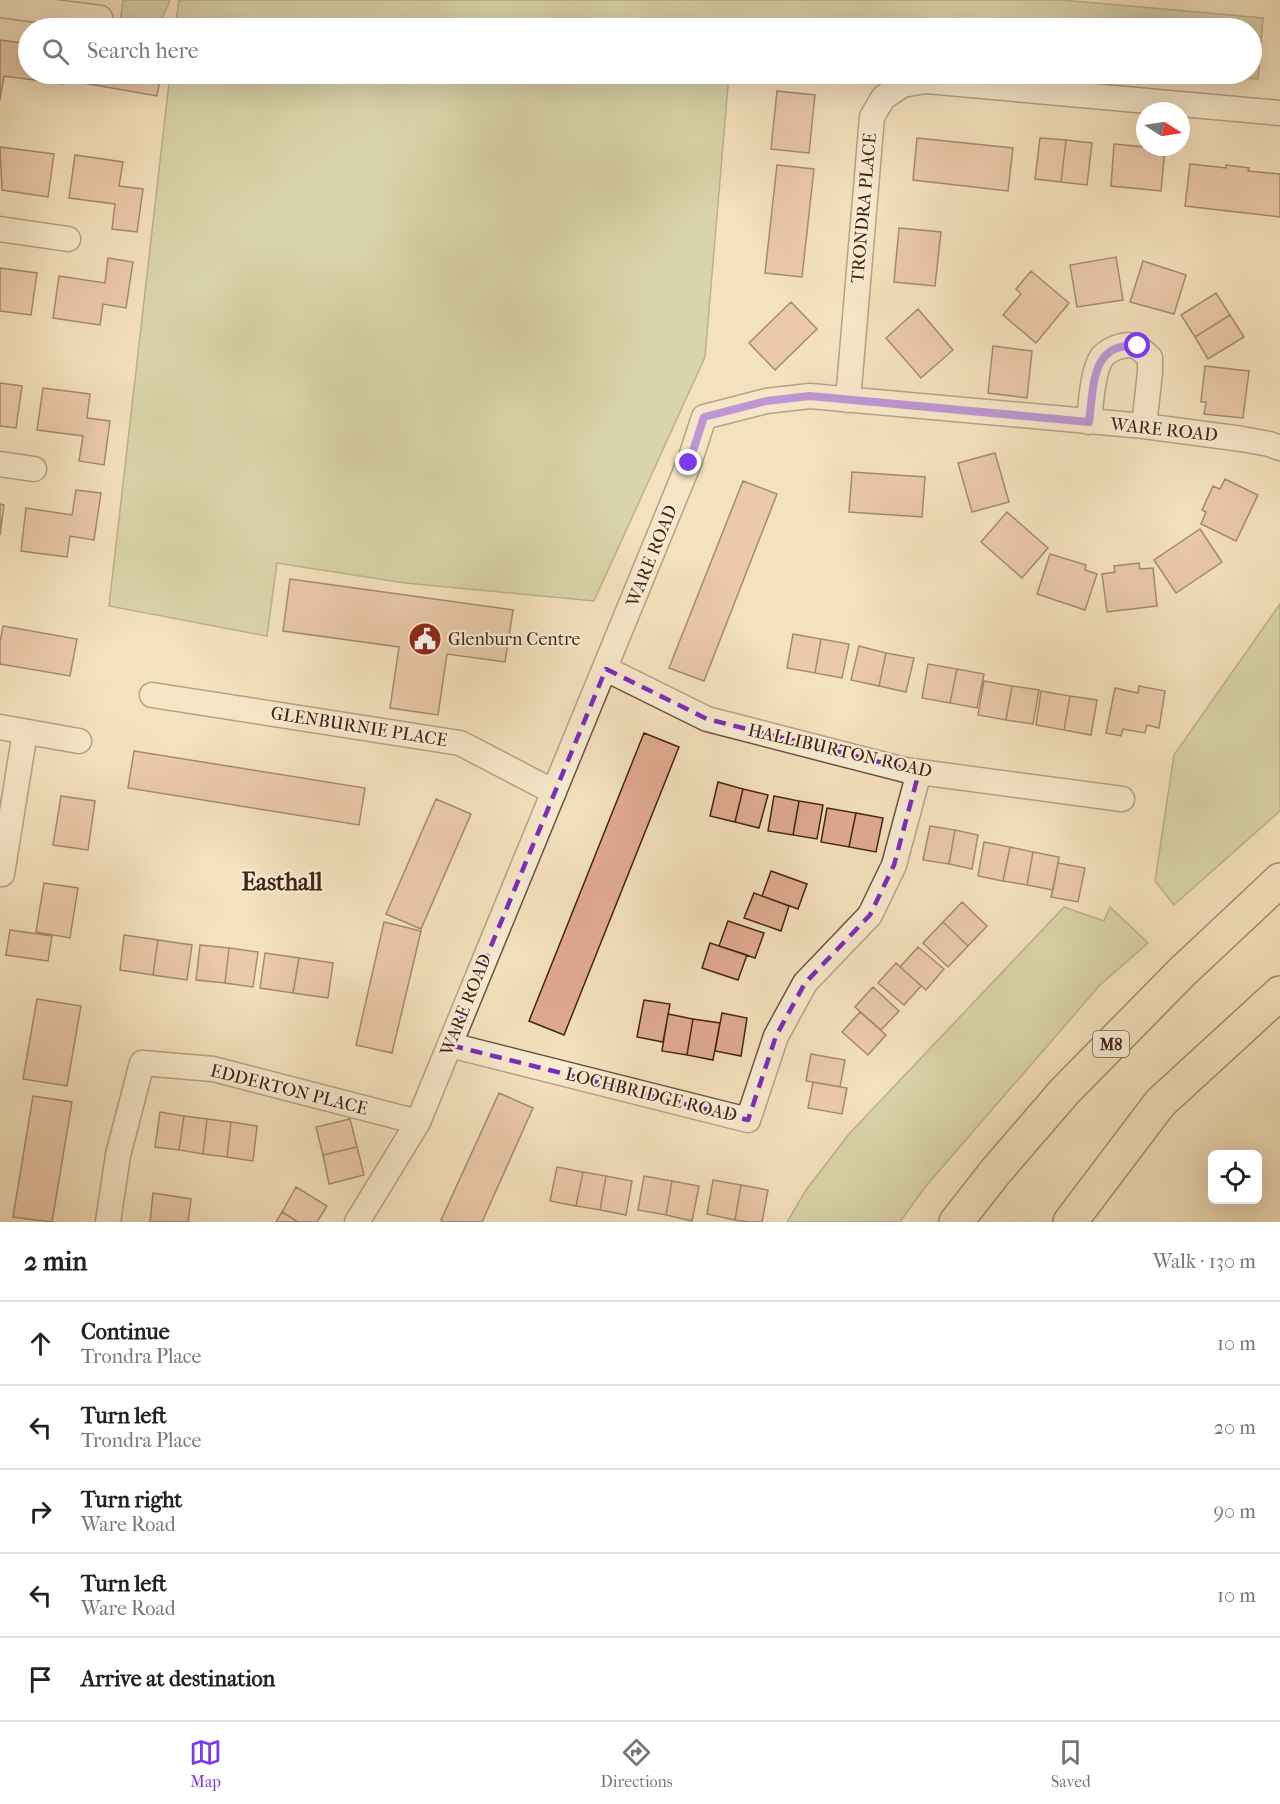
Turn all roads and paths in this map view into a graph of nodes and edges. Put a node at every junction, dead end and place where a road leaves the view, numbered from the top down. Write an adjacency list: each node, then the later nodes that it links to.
1 (0, 5): 2 (street)
2 (100, 18)
3 (908, 84): 8 (street, TRONDRA PLACE)
4 (959, 84): 5 (street, TRONDRA PLACE)
5 (1280, 113)
6 (0, 229): 7 (street)
7 (68, 239)
8 (848, 400): 9 (street, WARE ROAD); 14 (street, WARE ROAD)
9 (1089, 422): 10 (street, WARE ROAD); 10 (street)
10 (1144, 426): 11 (street, WARE ROAD)
11 (1280, 448)
12 (0, 464): 13 (street)
13 (34, 470)
14 (606, 669): 19 (street, HALLIBURTON ROAD); 20 (street, WARE ROAD)
15 (152, 695): 20 (street, GLENBURNIE PLACE)
16 (0, 727): 17 (street)
17 (25, 732): 18 (street); 22 (street)
18 (80, 741)
19 (919, 772): 21 (street, HALLIBURTON ROAD); 25 (street, LOCHBRIDGE ROAD)
20 (554, 792): 25 (street, WARE ROAD)
21 (1122, 799)
22 (2, 874)
23 (1280, 880): 29 (highway, M8)
24 (1280, 993): 30 (highway)
25 (450, 1045): 26 (street, WARE ROAD)
26 (418, 1122): 27 (street, EDDERTON PLACE); 28 (street, WARE ROAD)
27 (108, 1222)
28 (357, 1222)
29 (956, 1222)
30 (1070, 1222)

